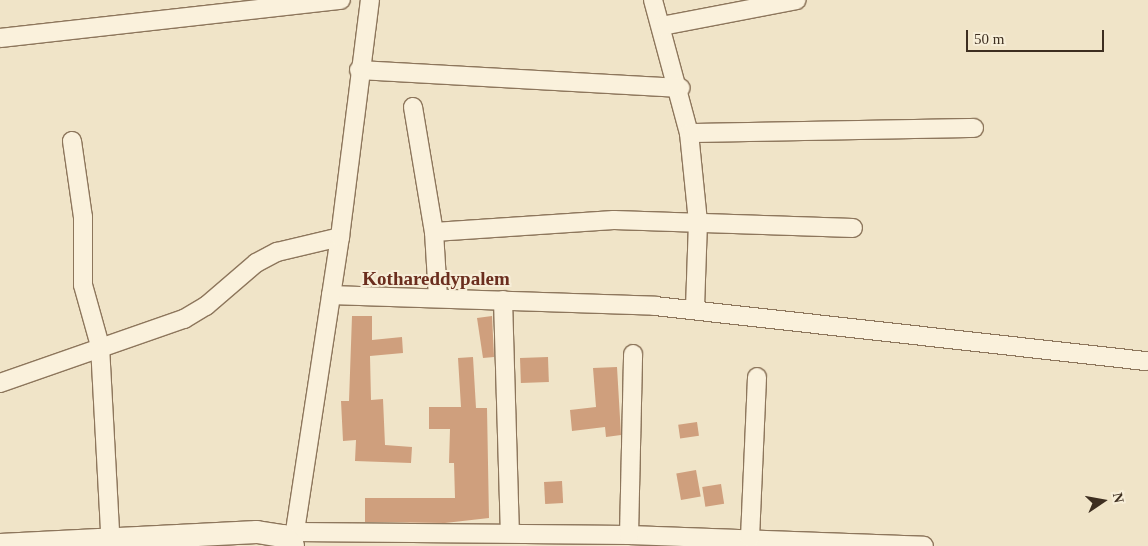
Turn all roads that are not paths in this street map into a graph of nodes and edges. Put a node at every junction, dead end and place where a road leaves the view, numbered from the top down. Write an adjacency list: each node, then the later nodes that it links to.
1 (341, 0): 6 (street)
2 (370, 0): 7 (street)
3 (653, 0): 5 (street)
4 (797, 0): 5 (street)
5 (662, 26): 8 (street)
6 (0, 38)
7 (360, 70): 8 (street); 16 (street)
8 (680, 88): 11 (street)
9 (413, 107): 15 (street)
10 (974, 128): 11 (street)
11 (689, 133): 13 (street)
12 (72, 141): 21 (street)
13 (698, 222): 14 (street); 15 (street); 20 (street)
14 (853, 228)
15 (434, 232): 18 (street)
16 (340, 237): 17 (street); 21 (street)
17 (331, 295): 18 (street); 30 (street)
18 (438, 298): 19 (street)
19 (503, 300): 20 (street); 26 (street)
20 (695, 309): 23 (street)
21 (100, 346): 25 (street); 31 (street)
22 (633, 354): 27 (street)
23 (1148, 361)
24 (756, 378): 28 (street)
25 (0, 383)
26 (510, 533): 27 (street); 29 (street)
27 (629, 535): 28 (street)
28 (750, 538): 33 (street)
29 (456, 540): 30 (street)
30 (294, 541): 31 (street)
31 (111, 542): 32 (street)
32 (0, 545)
33 (924, 546)

